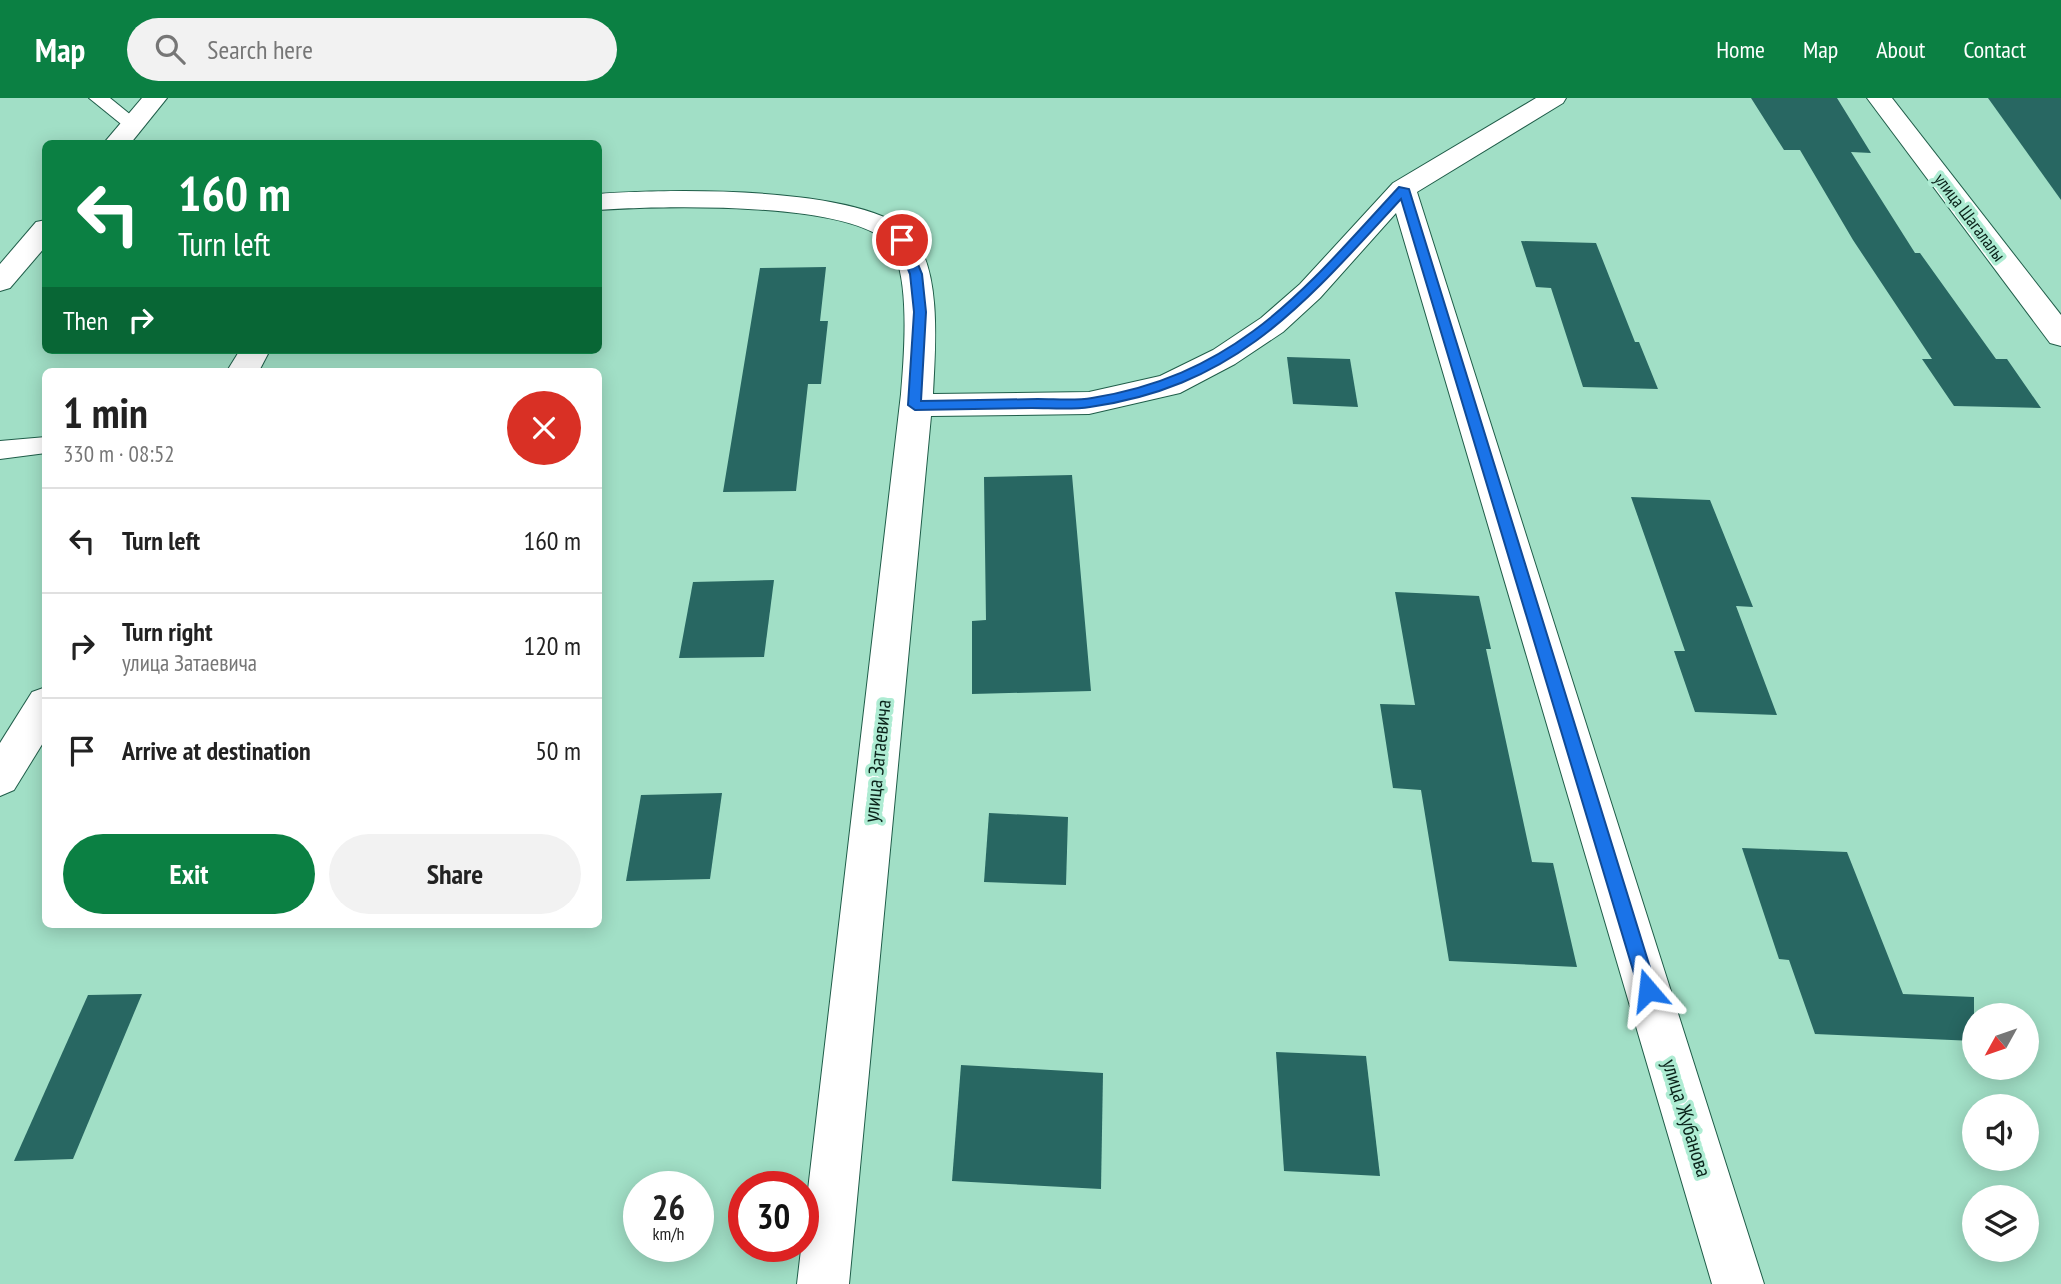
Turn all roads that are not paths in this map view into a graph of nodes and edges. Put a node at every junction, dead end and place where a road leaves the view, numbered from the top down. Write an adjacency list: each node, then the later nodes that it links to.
1 (98, 98): 5 (lane)
2 (155, 98): 5 (street)
3 (1554, 98): 7 (street)
4 (1880, 98): 11 (street, улица Шагалалы)
5 (133, 124): 6 (street)
6 (119, 140)
7 (1403, 189): 12 (street); 18 (street, улица Жубанова)
8 (602, 202): 12 (street, улица Затаевича)
9 (42, 233): 10 (street)
10 (0, 282)
11 (2061, 336)
12 (915, 405): 17 (street, улица Затаевича)
13 (42, 445): 14 (lane)
14 (0, 450)
15 (42, 710): 16 (street)
16 (0, 778)
17 (823, 1284)
18 (1738, 1284)

